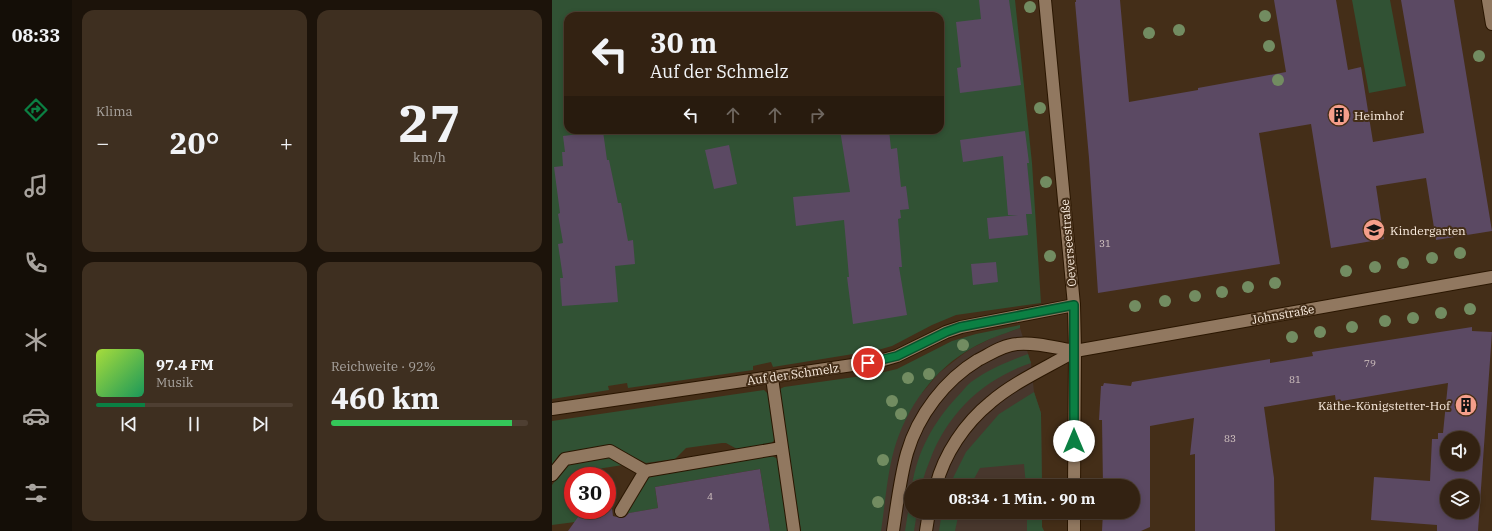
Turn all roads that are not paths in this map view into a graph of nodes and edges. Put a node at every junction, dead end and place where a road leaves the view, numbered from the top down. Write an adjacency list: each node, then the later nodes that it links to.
1 (1045, 0): 5 (main road, Oeverseestraße)
2 (1488, 0): 3 (main road)
3 (1492, 24)
4 (1492, 277): 6 (main road, Johnstraße)
5 (1074, 305): 6 (main road, Oeverseestraße); 7 (main road, Auf der Schmelz)
6 (1075, 351): 12 (main road); 13 (main road, Oeverseestraße); 18 (main road)
7 (772, 378): 8 (main road, Auf der Schmelz); 9 (main road)
8 (552, 409)
9 (782, 448): 10 (main road); 17 (main road)
10 (645, 471): 11 (main road); 14 (main road)
11 (552, 475)
12 (939, 479)
13 (1074, 479)
14 (621, 511)
15 (928, 519): 19 (main road)
16 (1074, 519): 20 (main road)
17 (794, 531)
18 (893, 531)
19 (926, 531)
20 (1074, 531)

